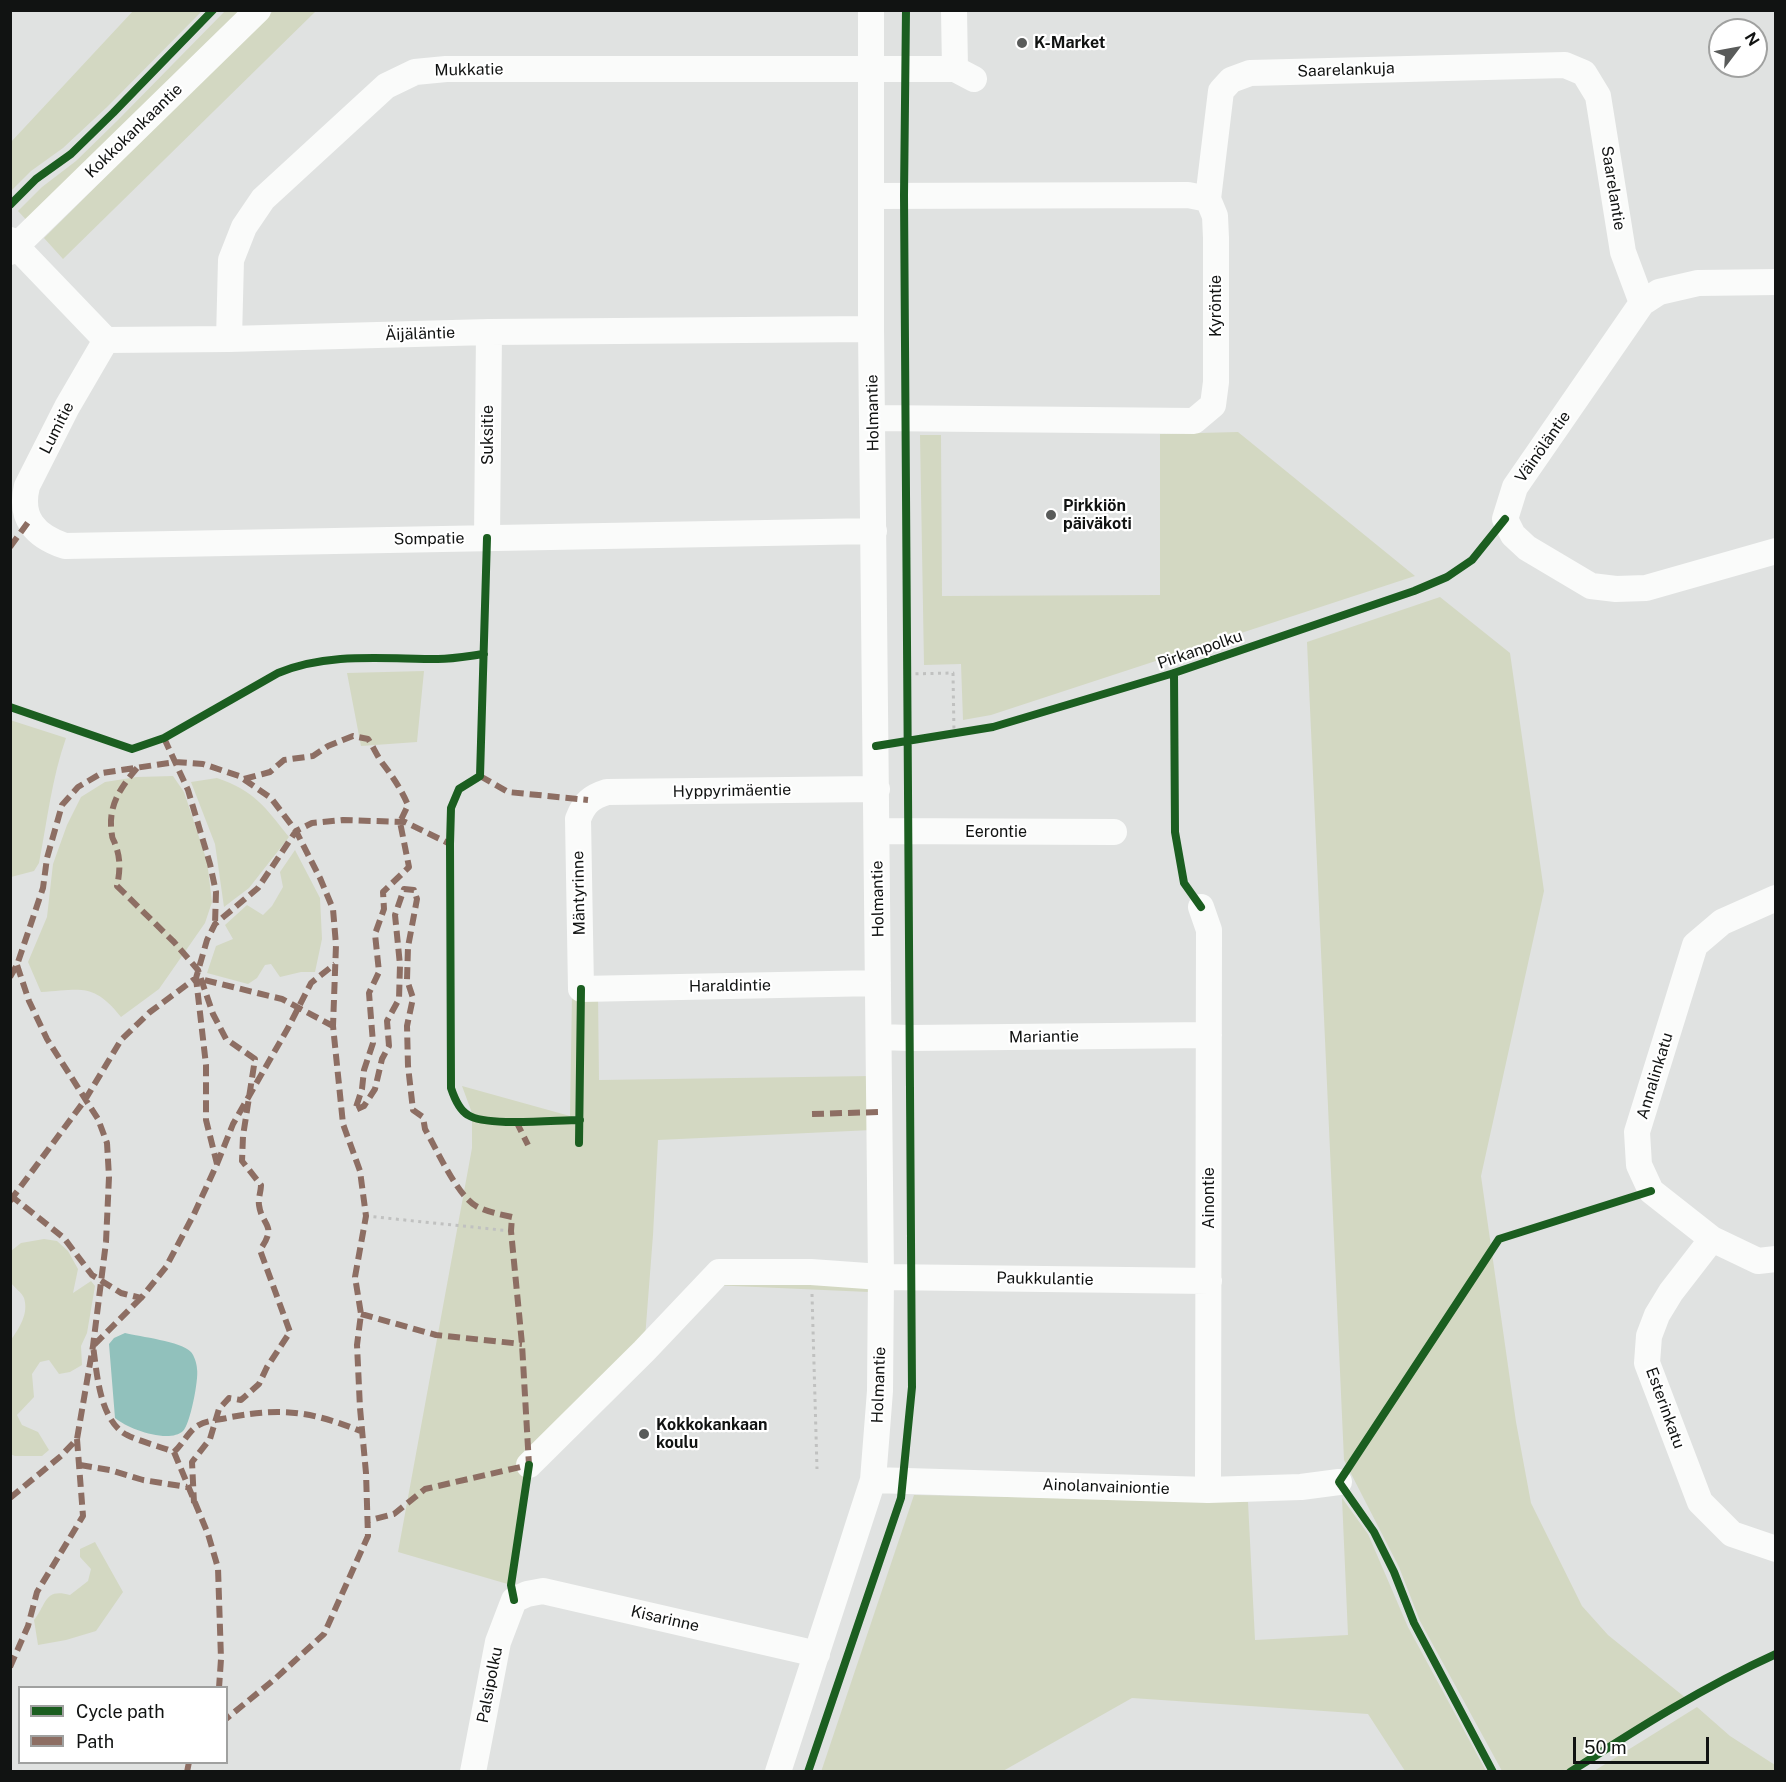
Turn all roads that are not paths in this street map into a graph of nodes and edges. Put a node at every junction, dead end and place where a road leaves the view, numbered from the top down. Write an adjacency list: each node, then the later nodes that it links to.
1 (258, 10): 8 (street, Kokkokankaantie)
2 (872, 10): 4 (street, Holmantie)
3 (954, 10): 4 (street, Mukkatie)
4 (871, 70): 6 (street, Holmantie); 13 (street, Mukkatie)
5 (1584, 73): 7 (street, Saarelankuja); 10 (street, Saarelantie)
6 (871, 196): 7 (street); 11 (street, Holmantie)
7 (1208, 199): 15 (street, Kyröntie)
8 (12, 246): 14 (street)
9 (1776, 282): 10 (street, Väinöläntie)
10 (1642, 303): 19 (street, Väinöläntie)
11 (872, 329): 12 (street, Äijäläntie); 15 (street, Holmantie)
12 (489, 332): 13 (street, Äijäläntie); 18 (street, Suksitie)
13 (229, 339): 14 (street, Äijäläntie)
14 (106, 340): 16 (street, Lumitie)
15 (873, 418): 17 (street, Holmantie)
16 (29, 521): 18 (street, Sompatie)
17 (874, 531): 18 (street, Sompatie); 20 (street, Holmantie)
18 (487, 538)
19 (1776, 551)
20 (877, 789): 21 (street, Hyppyrimäentie); 22 (street, Holmantie)
21 (588, 800): 27 (street, Mäntyrinne)
22 (877, 831): 23 (street, Eerontie); 26 (street, Holmantie)
23 (1114, 832)
24 (1776, 898): 30 (street, Annalinkatu)
25 (1201, 907): 28 (street, Ainontie)
26 (878, 983): 27 (street, Haraldintie); 29 (street, Holmantie)
27 (581, 989)
28 (1209, 1035): 29 (street, Mariantie); 33 (street, Ainontie)
29 (879, 1037): 32 (street, Holmantie)
30 (1712, 1239): 31 (street, Annalinkatu); 38 (street, Esterinkatu)
31 (1776, 1258)
32 (881, 1277): 33 (street, Paukkulantie); 34 (street, Paukkulantie); 35 (street, Holmantie)
33 (1209, 1281): 37 (street, Ainontie)
34 (530, 1465)
35 (873, 1480): 37 (street, Ainolanvainiontie); 40 (street, Holmantie)
36 (1339, 1482): 37 (street, Ainolanvainiontie)
37 (1208, 1490)
38 (1776, 1549)
39 (514, 1600): 40 (street, Kisarinne); 41 (street, Palsipolku)
40 (817, 1654): 42 (street, Holmantie)
41 (473, 1772)
42 (778, 1772)

